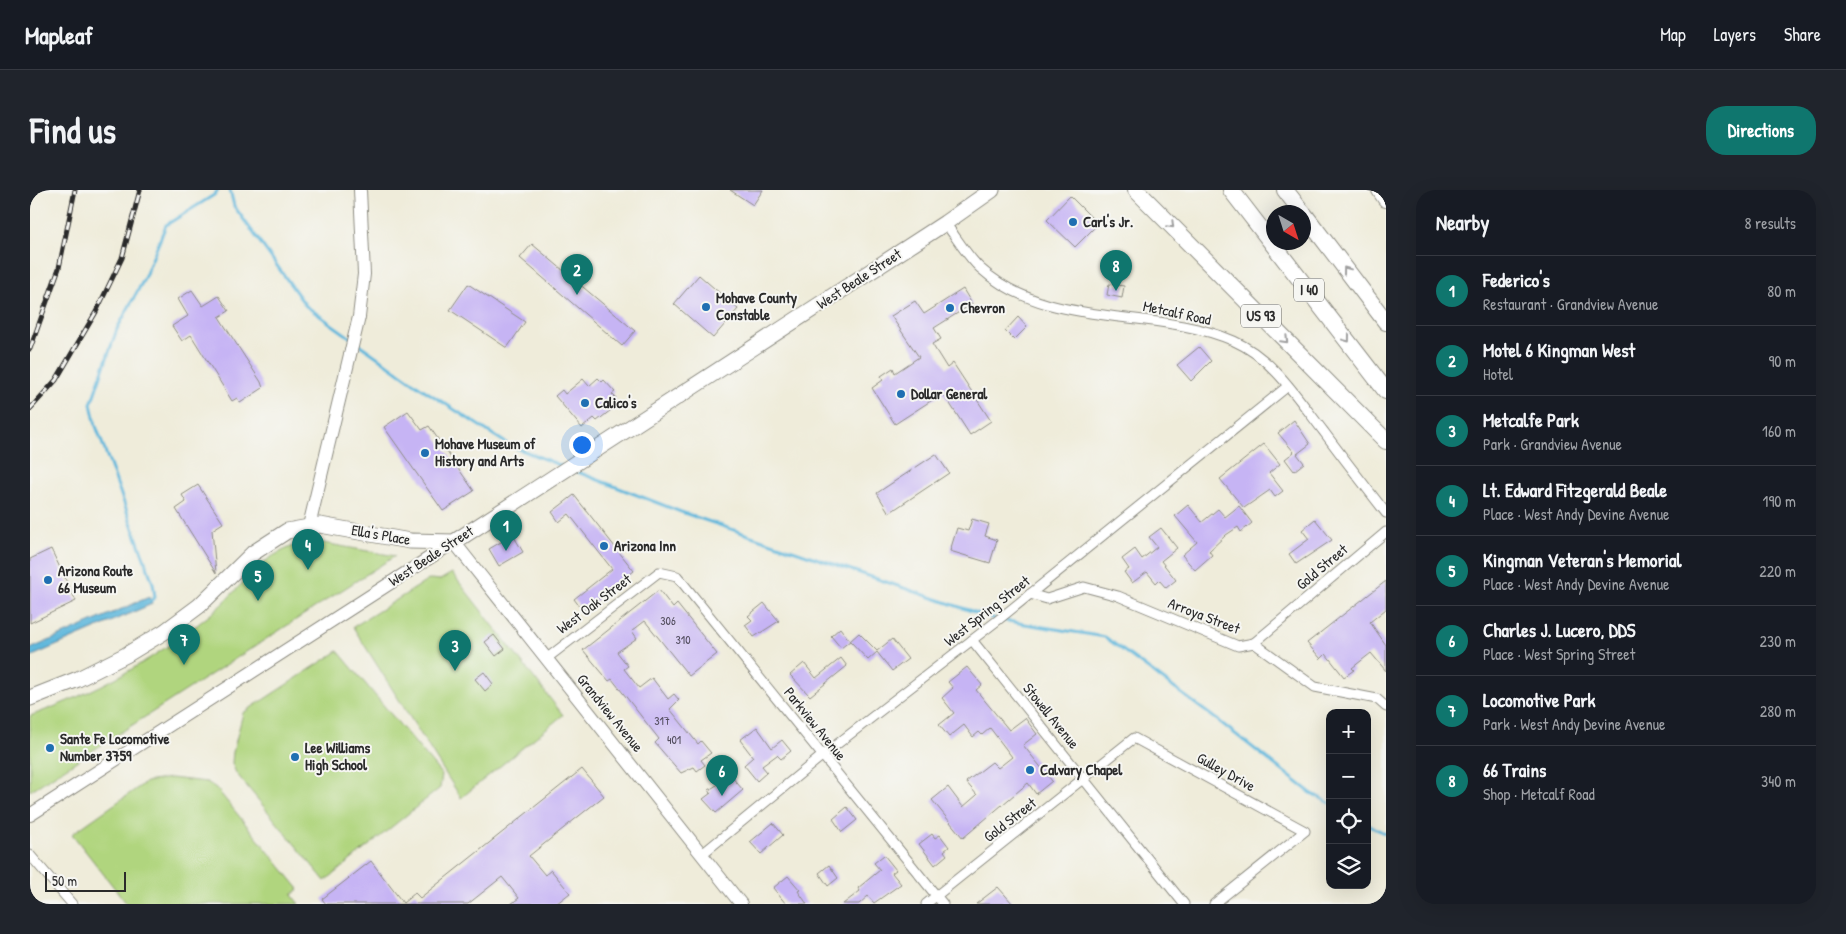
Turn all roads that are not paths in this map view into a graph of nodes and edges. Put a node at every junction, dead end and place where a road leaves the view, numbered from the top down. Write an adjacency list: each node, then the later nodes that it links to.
1 (360, 190): 17 (main road)
2 (1003, 190): 7 (main road, West Beale Street)
3 (1136, 190): 15 (highway, US 93, one-way to 15)
4 (1231, 190): 14 (highway, I 40, one-way to 14)
5 (1285, 190): 9 (highway, I 40)
6 (1380, 190): 8 (highway)
7 (987, 194): 10 (main road, West Beale Street)
8 (1386, 199)
9 (1297, 205)
10 (946, 223): 13 (street, Metcalf Road); 19 (main road, West Beale Street)
11 (1311, 224): 12 (highway, I 40, one-way to 11)
12 (1386, 322)
13 (1288, 386): 16 (street, Metcalf Road); 21 (street, West Spring Street)
14 (1386, 391)
15 (1386, 441)
16 (1386, 513)
17 (309, 526): 19 (main road, Ella's Place); 25 (main road, Ella's Place)
18 (1386, 532): 23 (street, Gold Street)
19 (454, 542): 24 (main road, Grandview Avenue); 30 (main road, West Beale Street)
20 (660, 572): 24 (street, West Oak Street); 28 (street, Parkview Avenue)
21 (1030, 594): 22 (street, West Spring Street); 23 (street, Arroya Street)
22 (972, 640): 28 (street, West Spring Street); 29 (street, Stowell Avenue)
23 (1254, 643): 26 (street, Arroya Street)
24 (546, 659): 32 (main road, Grandview Avenue)
25 (30, 698)
26 (1386, 707)
27 (1134, 738): 29 (street, Gold Street); 39 (street, Gulley Drive)
28 (823, 755): 32 (street, West Spring Street); 33 (street, Parkview Avenue)
29 (1084, 778): 33 (street, Gold Street); 38 (street, Stowell Avenue)
30 (30, 815)
31 (30, 855): 34 (street)
32 (701, 855): 35 (main road, Grandview Avenue)
33 (935, 896): 36 (street, Gold Street); 37 (street, Parkview Avenue)
34 (72, 904)
35 (741, 904)
36 (926, 904)
37 (942, 904)
38 (1184, 904)
39 (1214, 904)

